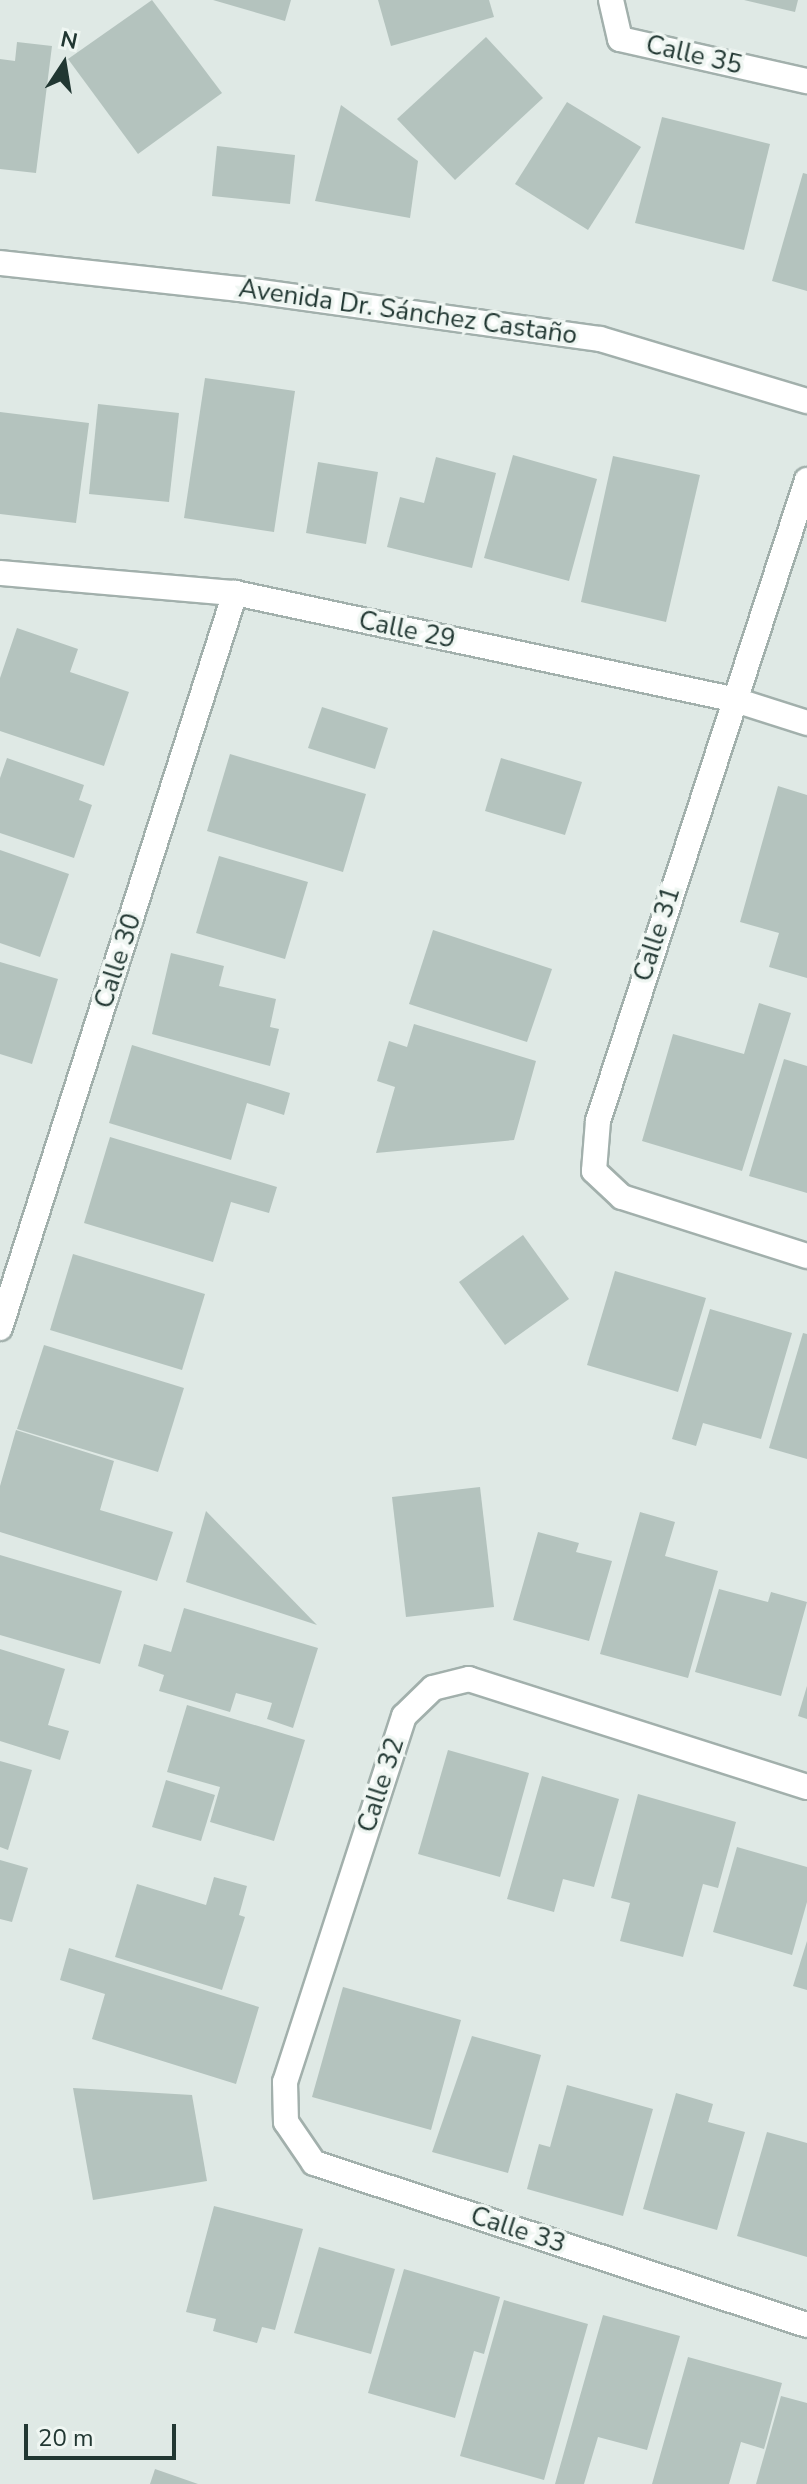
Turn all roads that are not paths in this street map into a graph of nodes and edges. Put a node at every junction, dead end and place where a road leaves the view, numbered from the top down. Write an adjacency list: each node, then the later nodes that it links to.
1 (611, 0): 2 (street, Calle 35)
2 (807, 81)
3 (0, 263): 4 (street, Avenida Dr. Sánchez Castaño)
4 (807, 401)
5 (807, 480): 8 (street, Calle 31)
6 (0, 573): 7 (street, Calle 29)
7 (235, 593): 8 (street, Calle 29); 11 (street, Calle 30)
8 (732, 699): 9 (street, Calle 29); 10 (street, Calle 31)
9 (807, 723)
10 (807, 1256)
11 (0, 1328)
12 (807, 1787): 13 (street, Calle 32)
13 (285, 2082): 14 (street, Calle 33)
14 (807, 2325)

